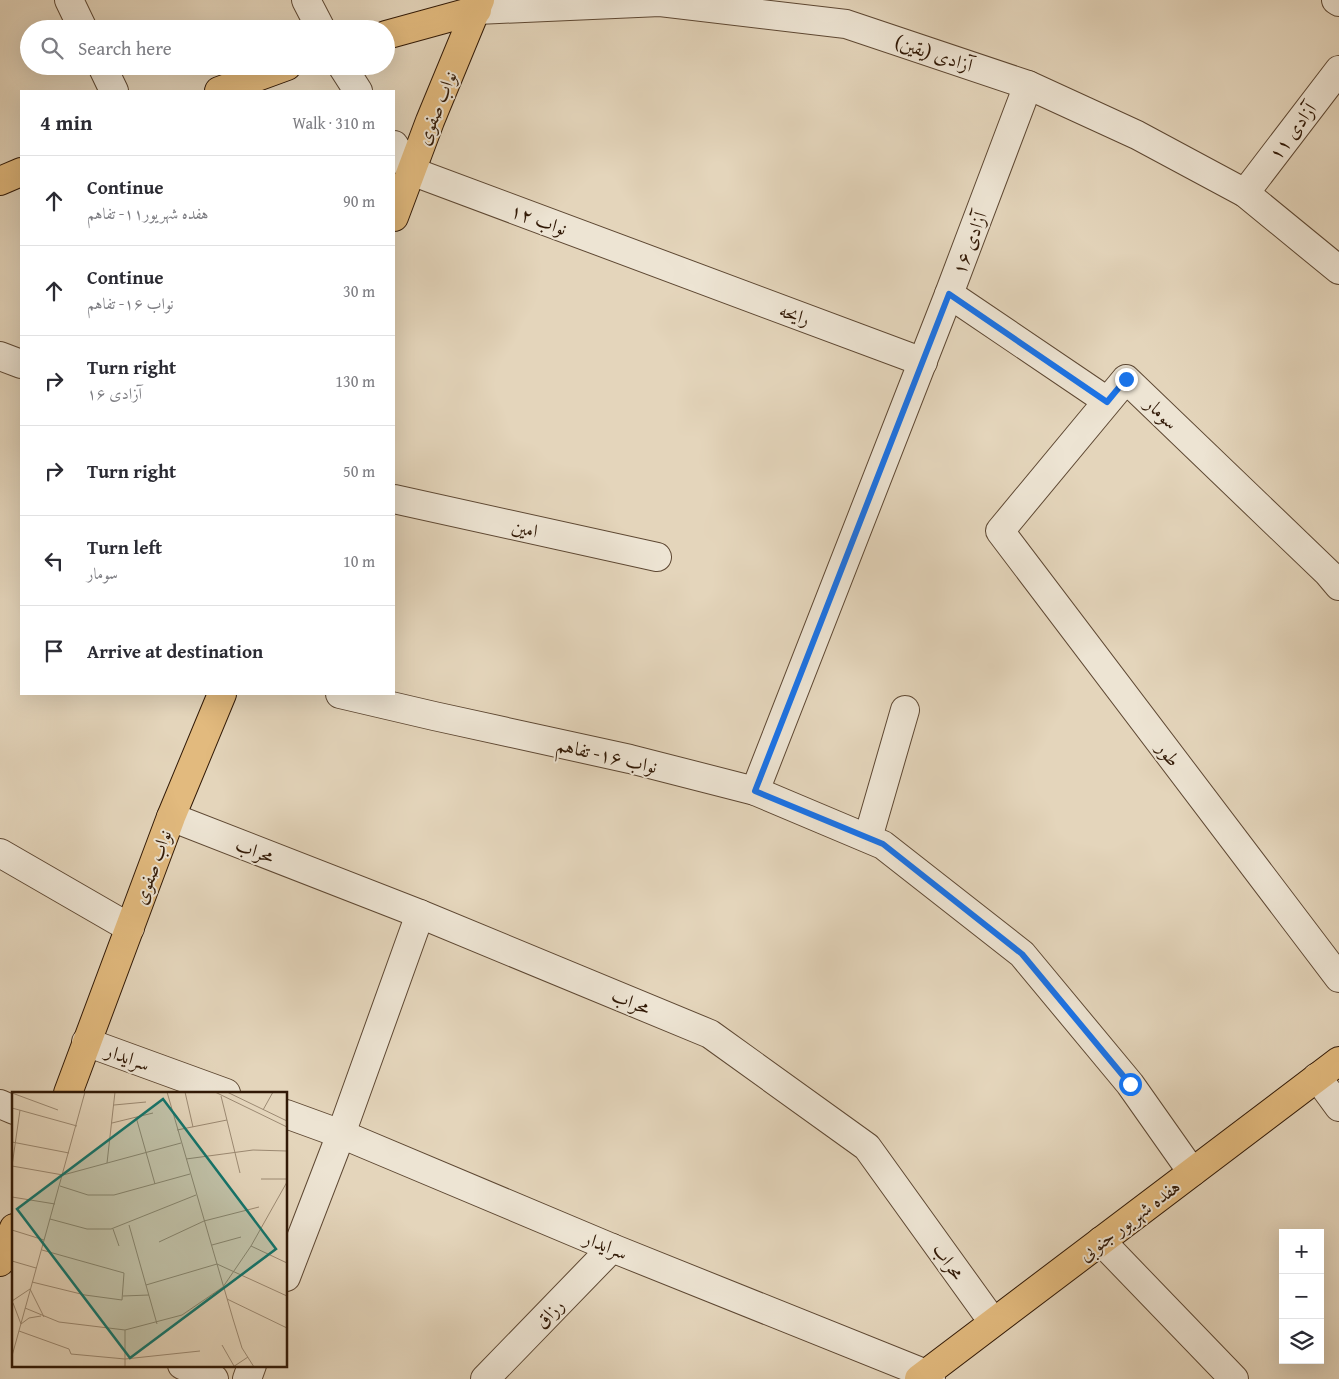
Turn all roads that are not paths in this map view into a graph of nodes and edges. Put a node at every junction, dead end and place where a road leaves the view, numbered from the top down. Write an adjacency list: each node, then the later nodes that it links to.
1 (69, 0): 6 (street)
2 (306, 0): 7 (street)
3 (1336, 0): 4 (street)
4 (1339, 2)
5 (478, 5): 8 (main road); 13 (street, آزادی (یقین)); 18 (main road, نواب صفوی)
6 (79, 20)
7 (316, 20)
8 (395, 32)
9 (1339, 70): 21 (street, آزادی ۱۱)
10 (106, 75): 14 (street)
11 (263, 75): 15 (main road)
12 (348, 75): 16 (street)
13 (1028, 85): 21 (street, آزادی (یقین)); 25 (street, آزادی ۱۶)
14 (114, 90)
15 (222, 90)
16 (357, 90)
17 (395, 147): 18 (street)
18 (411, 171): 22 (main road, نواب صفوی); 23 (street, نواب ۱‍۲)
19 (20, 172): 20 (main road)
20 (0, 182)
21 (1245, 193): 24 (street, آزادی (یقین))
22 (395, 214)
23 (667, 266): 27 (street, رایحه)
24 (1339, 270)
25 (949, 294): 27 (street, آزادی ۱۶); 29 (street)
26 (0, 356): 28 (street)
27 (923, 362): 37 (street, آزادی ۱۶)
28 (20, 364)
29 (1107, 402): 31 (street, سومار); 33 (street, سومار)
30 (395, 499): 32 (street, امین)
31 (1000, 531): 43 (street, طور)
32 (657, 557)
33 (1339, 586)
34 (222, 695): 38 (main road, نواب صفوی)
35 (344, 695): 37 (street, نواب ۱۶- تفاهم)
36 (905, 710): 39 (street)
37 (755, 791): 39 (street, نواب ۱۶- تفاهم)
38 (171, 817): 41 (street, محراب); 42 (main road, نواب صفوی)
39 (868, 838): 54 (street, نواب ۱۶- تفاهم)
40 (0, 853): 42 (street)
41 (420, 914): 53 (street); 60 (street, محراب)
42 (130, 928): 44 (main road, نواب صفوی)
43 (1339, 978)
44 (86, 1042): 47 (main road, نواب صفوی); 48 (street, سرایدار)
45 (1339, 1061): 46 (main road, هفده شهریور جنوبی)
46 (1317, 1077): 50 (street); 54 (main road, هفده شهریور جنوبی)
47 (68, 1092)
48 (223, 1092)
49 (0, 1104): 51 (street)
50 (1339, 1107)
51 (12, 1109)
52 (288, 1115): 53 (street, سرایدار)
53 (341, 1134): 57 (street, سرایدار); 59 (street)
54 (1192, 1172): 56 (main road, هفده شهریور جنوبی)
55 (12, 1233): 58 (main road)
56 (1101, 1241): 60 (main road, هفده شهریور جنوبی); 67 (street)
57 (612, 1248): 63 (street, سرایدار); 66 (street, رزاق)
58 (0, 1262)
59 (288, 1272)
60 (993, 1322): 63 (main road, هفده شهریور جنوبی)
61 (184, 1366): 64 (street)
62 (252, 1366): 65 (street)
63 (925, 1377)
64 (214, 1379)
65 (247, 1379)
66 (485, 1379)
67 (1234, 1379)

